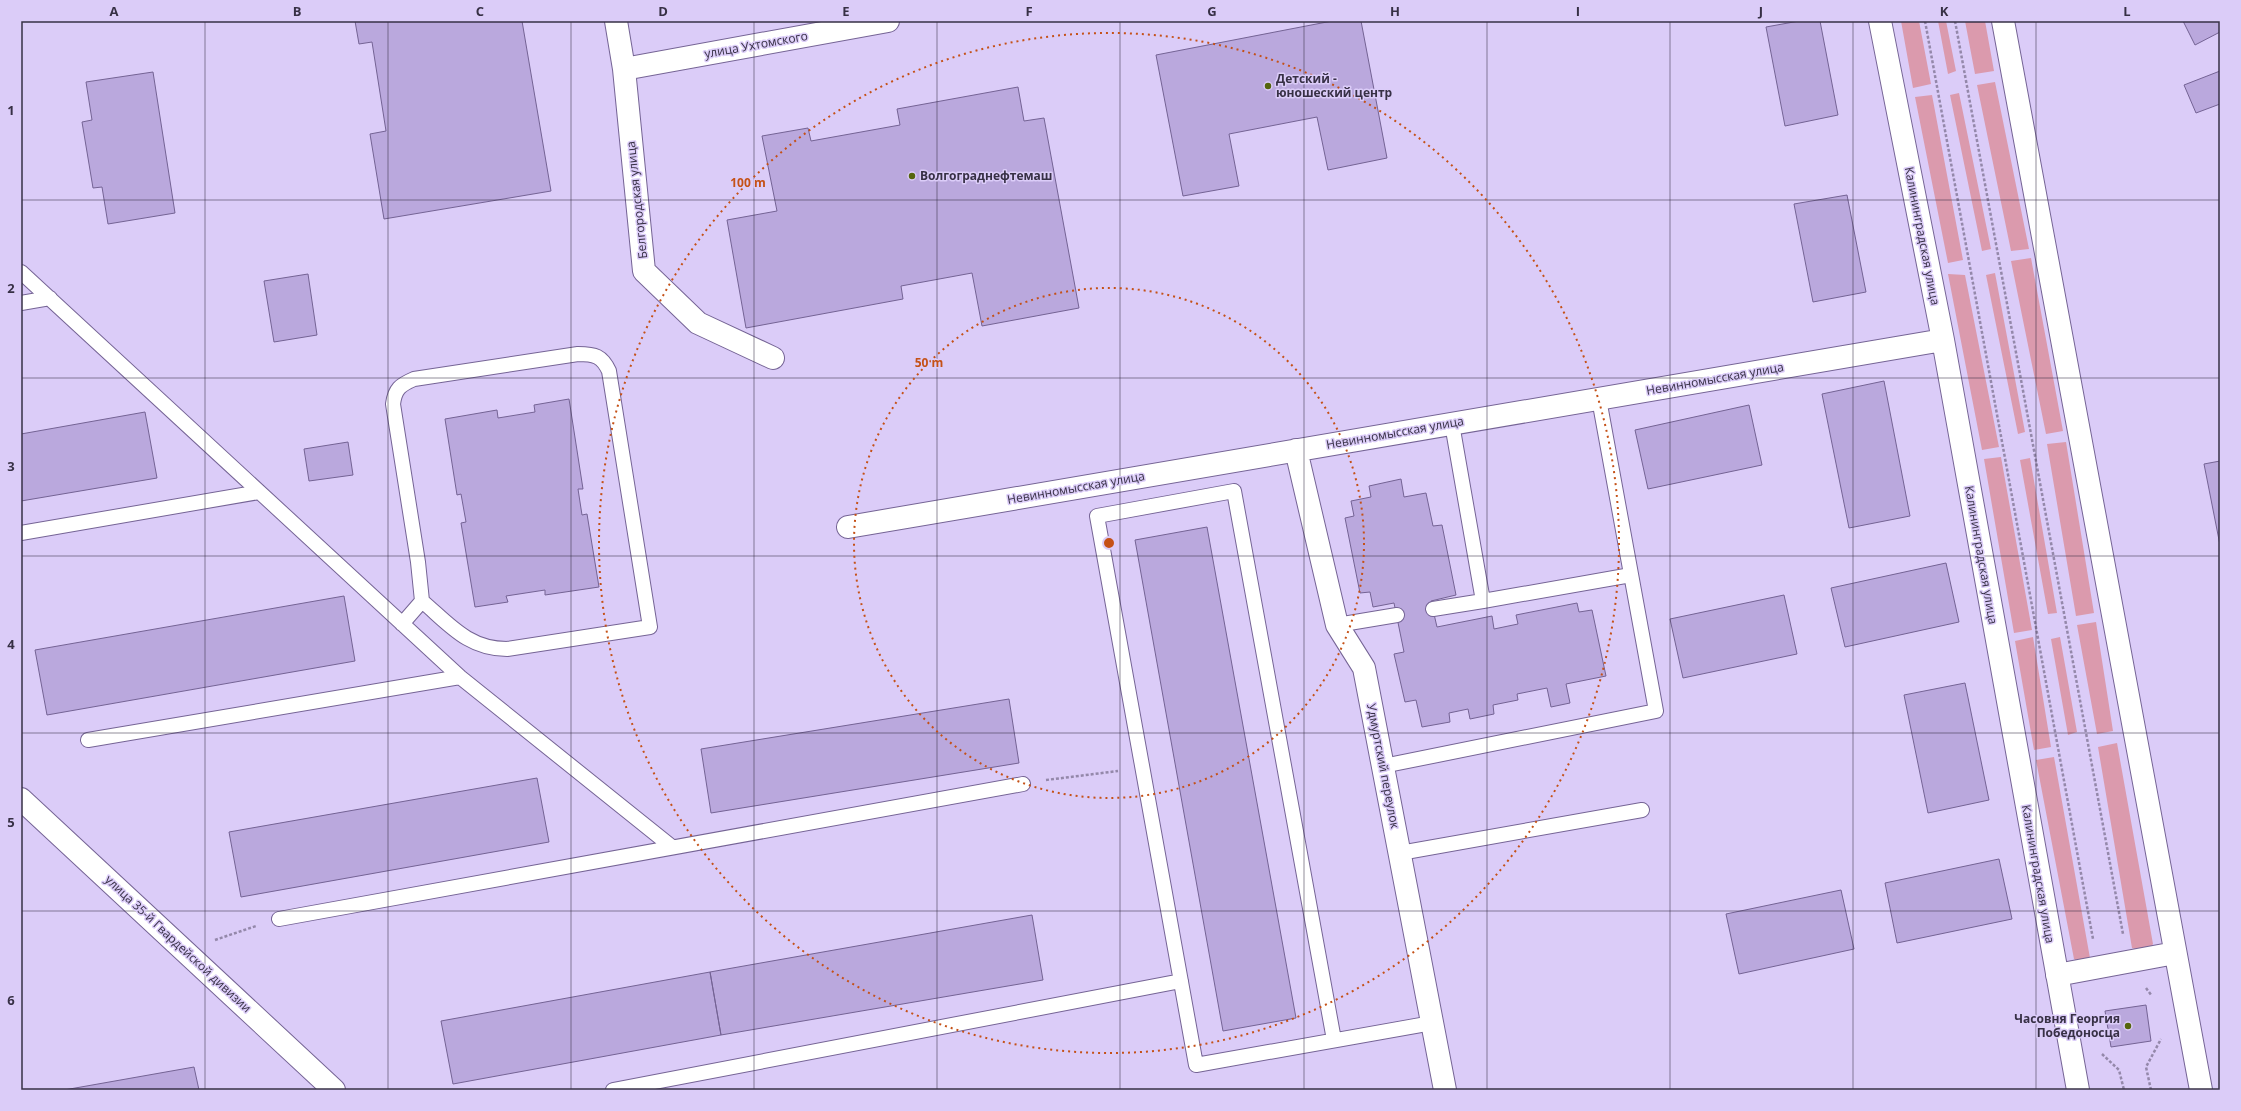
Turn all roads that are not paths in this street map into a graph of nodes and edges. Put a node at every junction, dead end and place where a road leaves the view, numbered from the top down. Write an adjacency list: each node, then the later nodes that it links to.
1 (616, 21): 5 (street, Белгородская улица)
2 (888, 21): 5 (street, улица Ухтомского)
3 (1880, 21): 9 (street, Калининградская улица)
4 (2002, 21): 33 (street)
5 (624, 69): 10 (street, Белгородская улица)
6 (21, 272): 7 (lane)
7 (50, 298): 8 (lane); 14 (lane)
8 (21, 304)
9 (1943, 340): 11 (street, Невинномысская улица); 34 (street, Калининградская улица)
10 (773, 358)
11 (1599, 399): 12 (street, Невинномысская улица); 17 (lane)
12 (1452, 424): 13 (street, Невинномысская улица); 19 (lane)
13 (1296, 450): 15 (street, Невинномысская улица); 23 (street, Удмуртский переулок)
14 (259, 492): 16 (lane); 22 (lane)
15 (848, 526)
16 (21, 533)
17 (1631, 575): 19 (lane); 26 (lane)
18 (422, 601): 18 (lane); 22 (lane)
19 (1483, 601): 20 (lane)
20 (1433, 609)
21 (1397, 615): 23 (lane)
22 (402, 624): 24 (lane)
23 (1337, 625): 26 (street, Удмуртский переулок)
24 (460, 677): 25 (lane); 30 (lane)
25 (88, 740)
26 (1383, 766): 31 (street, Удмуртский переулок)
27 (1023, 784): 30 (lane)
28 (21, 799): 38 (street, улица 35-й Гвардейской дивизии)
29 (1642, 810): 31 (lane)
30 (672, 847): 32 (lane)
31 (1400, 853): 36 (street, Удмуртский переулок)
32 (279, 918)
33 (2175, 952): 34 (street); 42 (street)
34 (2057, 975): 41 (street, Калининградская улица)
35 (1181, 981): 37 (lane); 37 (lane); 39 (lane)
36 (1432, 1023): 37 (lane); 40 (street, Удмуртский переулок)
37 (1334, 1040)
38 (334, 1090)
39 (613, 1090)
40 (1445, 1090)
41 (2078, 1090)
42 (2201, 1090)

